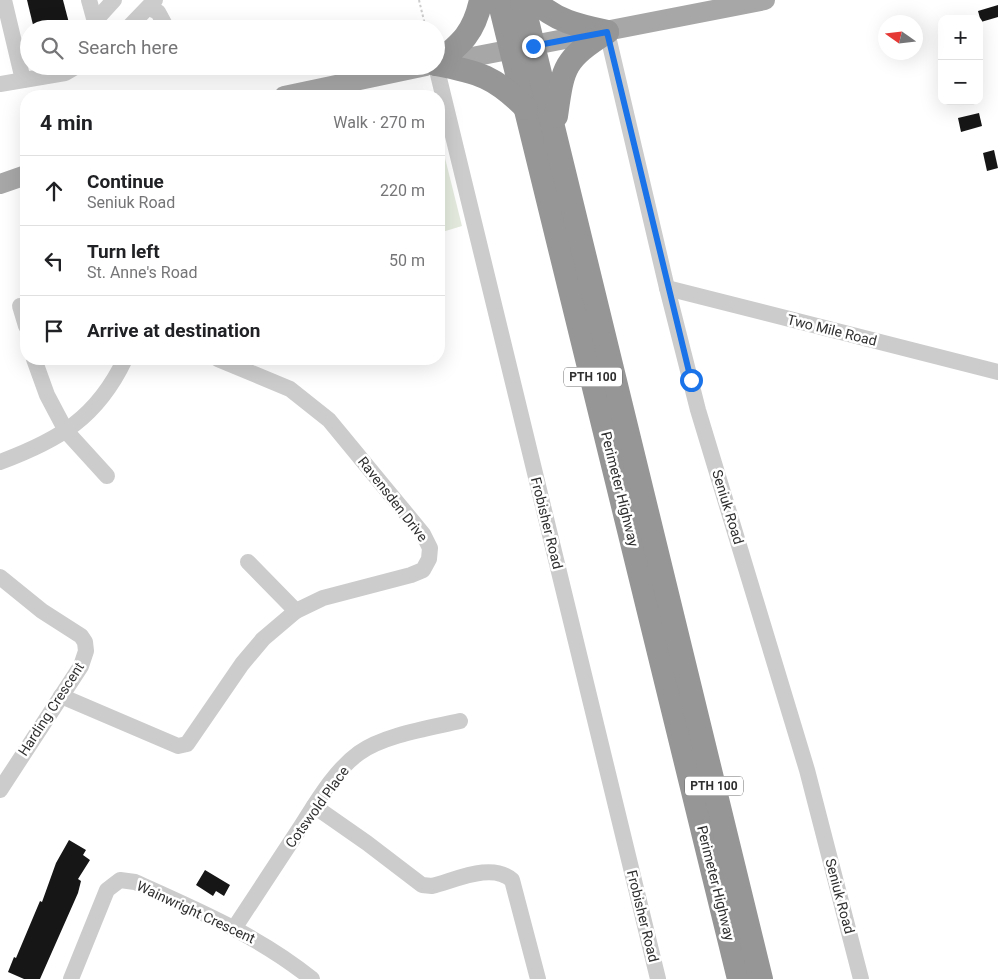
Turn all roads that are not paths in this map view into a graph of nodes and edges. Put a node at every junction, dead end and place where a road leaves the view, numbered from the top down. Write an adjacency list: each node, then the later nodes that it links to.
1 (4, 0): 19 (street)
2 (89, 0): 10 (street)
3 (114, 0): 11 (street)
4 (481, 0): 16 (highway)
5 (499, 0): 15 (highway, Perimeter Highway / PTH 100)
6 (522, 0): 15 (highway, Perimeter Highway / PTH 100)
7 (534, 0): 14 (highway)
8 (765, 0): 14 (main road)
9 (152, 4): 12 (street); 13 (street)
10 (95, 20)
11 (100, 20)
12 (136, 20)
13 (162, 20)
14 (607, 32): 15 (main road); 30 (highway); 33 (street, Seniuk Road)
15 (523, 48): 17 (main road); 29 (highway, Perimeter Highway / PTH 100); 30 (highway, Perimeter Highway / PTH 100)
16 (445, 57)
17 (445, 63)
18 (445, 66): 29 (highway)
19 (20, 67)
20 (22, 75): 24 (street)
21 (53, 75): 24 (street)
22 (383, 75): 26 (main road)
23 (438, 75): 27 (street, Frobisher Road)
24 (23, 80): 25 (street)
25 (0, 84)
26 (312, 90)
27 (442, 90)
28 (445, 102): 52 (street, Frobisher Road)
29 (527, 109): 53 (highway, Perimeter Highway / PTH 100)
30 (554, 128): 54 (highway, Perimeter Highway / PTH 100)
31 (20, 177): 32 (main road)
32 (0, 184)
33 (667, 288): 37 (street, Two Mile Road); 55 (street, Seniuk Road)
34 (36, 365): 38 (street)
35 (122, 365): 38 (street)
36 (232, 365): 43 (street, Ravensden Drive)
37 (998, 372)
38 (66, 431): 39 (street); 40 (street)
39 (0, 462)
40 (107, 476)
41 (248, 562): 43 (street)
42 (0, 577): 44 (street, Harding Crescent)
43 (296, 611): 44 (street, Ravensden Drive)
44 (61, 696): 46 (street, Harding Crescent)
45 (460, 721): 47 (street, Cotswold Place)
46 (0, 790)
47 (314, 806): 48 (street, Cotswold Place); 51 (street)
48 (235, 927): 49 (street, Wainwright Crescent); 50 (street, Wainwright Crescent)
49 (71, 979)
50 (312, 979)
51 (538, 979)
52 (658, 979)
53 (739, 979)
54 (761, 979)
55 (861, 979)

